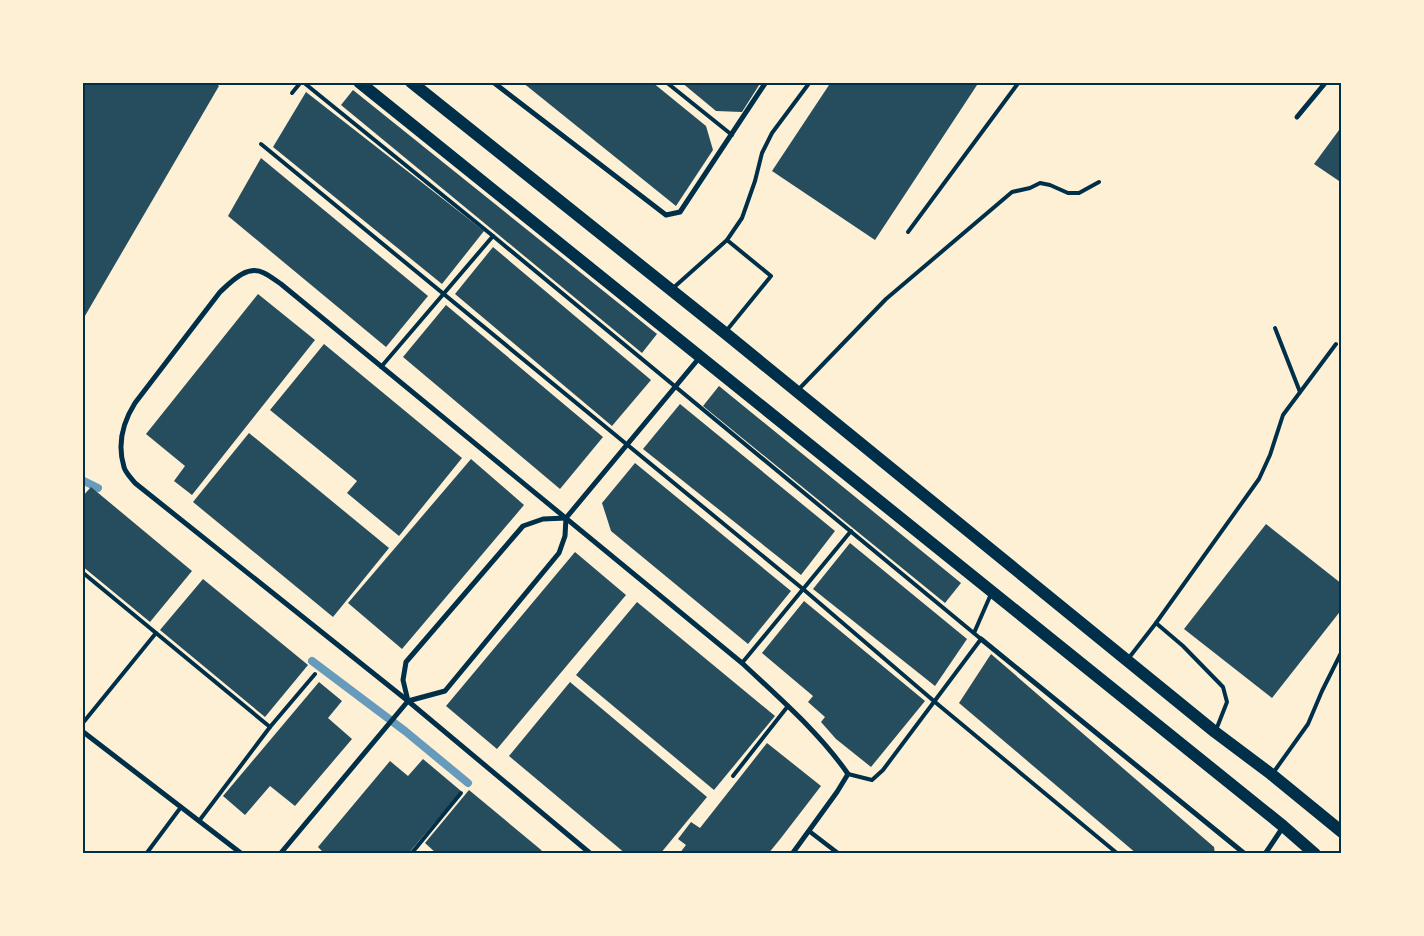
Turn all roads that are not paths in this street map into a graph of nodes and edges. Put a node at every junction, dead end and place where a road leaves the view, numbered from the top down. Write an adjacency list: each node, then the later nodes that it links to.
1 (302, 82): 10 (lane); 16 (lane)
2 (359, 82): 23 (main road)
3 (410, 82): 18 (main road)
4 (493, 82): 12 (street)
5 (666, 82): 12 (lane)
6 (766, 82): 12 (street)
7 (810, 82): 17 (lane)
8 (1019, 82): 15 (lane)
9 (1326, 82): 11 (street)
10 (292, 93)
11 (1297, 118)
12 (732, 135)
13 (261, 144): 19 (lane)
14 (1099, 182): 26 (lane)
15 (908, 232)
16 (493, 236): 19 (lane); 25 (lane)
17 (727, 240): 18 (lane); 21 (lane)
18 (670, 290): 21 (main road)
19 (444, 294): 24 (lane); 28 (lane)
20 (1275, 328): 27 (lane)
21 (725, 332): 26 (main road)
22 (1336, 344): 27 (lane)
23 (700, 356): 25 (street); 33 (main road)
24 (381, 367): 29 (street); 42 (street)
25 (674, 387): 28 (street); 30 (lane)
26 (797, 391): 39 (main road)
27 (1300, 392): 34 (lane)
28 (626, 444): 29 (street); 32 (lane)
29 (566, 518): 40 (street); 42 (street); 42 (street)
30 (851, 531): 32 (lane); 37 (lane)
31 (82, 572): 36 (lane)
32 (803, 589): 40 (lane); 43 (lane)
33 (991, 594): 37 (lane); 55 (main road)
34 (1156, 623): 39 (lane); 48 (lane)
35 (1342, 626): 50 (lane)
36 (156, 633): 45 (lane); 46 (lane)
37 (974, 633): 38 (lane)
38 (981, 639): 43 (lane); 66 (street)
39 (1127, 661): 48 (main road)
40 (742, 663): 44 (street)
41 (315, 674): 46 (lane)
42 (408, 701): 60 (street); 62 (street)
43 (935, 702): 49 (lane); 65 (lane)
44 (788, 706): 49 (street); 51 (lane)
45 (82, 724)
46 (270, 727): 54 (lane)
47 (82, 732): 53 (street)
48 (1215, 732): 50 (main road)
49 (848, 774): 56 (street)
50 (1271, 774): 57 (main road)
51 (733, 776)
52 (461, 793): 61 (lane)
53 (181, 807): 54 (street); 58 (lane)
54 (200, 821): 59 (street)
55 (1283, 826): 67 (street); 68 (main road)
56 (809, 831): 63 (street); 64 (street)
57 (1342, 832)
58 (146, 854)
59 (242, 854)
60 (280, 854)
61 (411, 854)
62 (591, 854)
63 (792, 854)
64 (839, 854)
65 (1118, 854)
66 (1245, 854)
67 (1265, 854)
68 (1315, 854)

